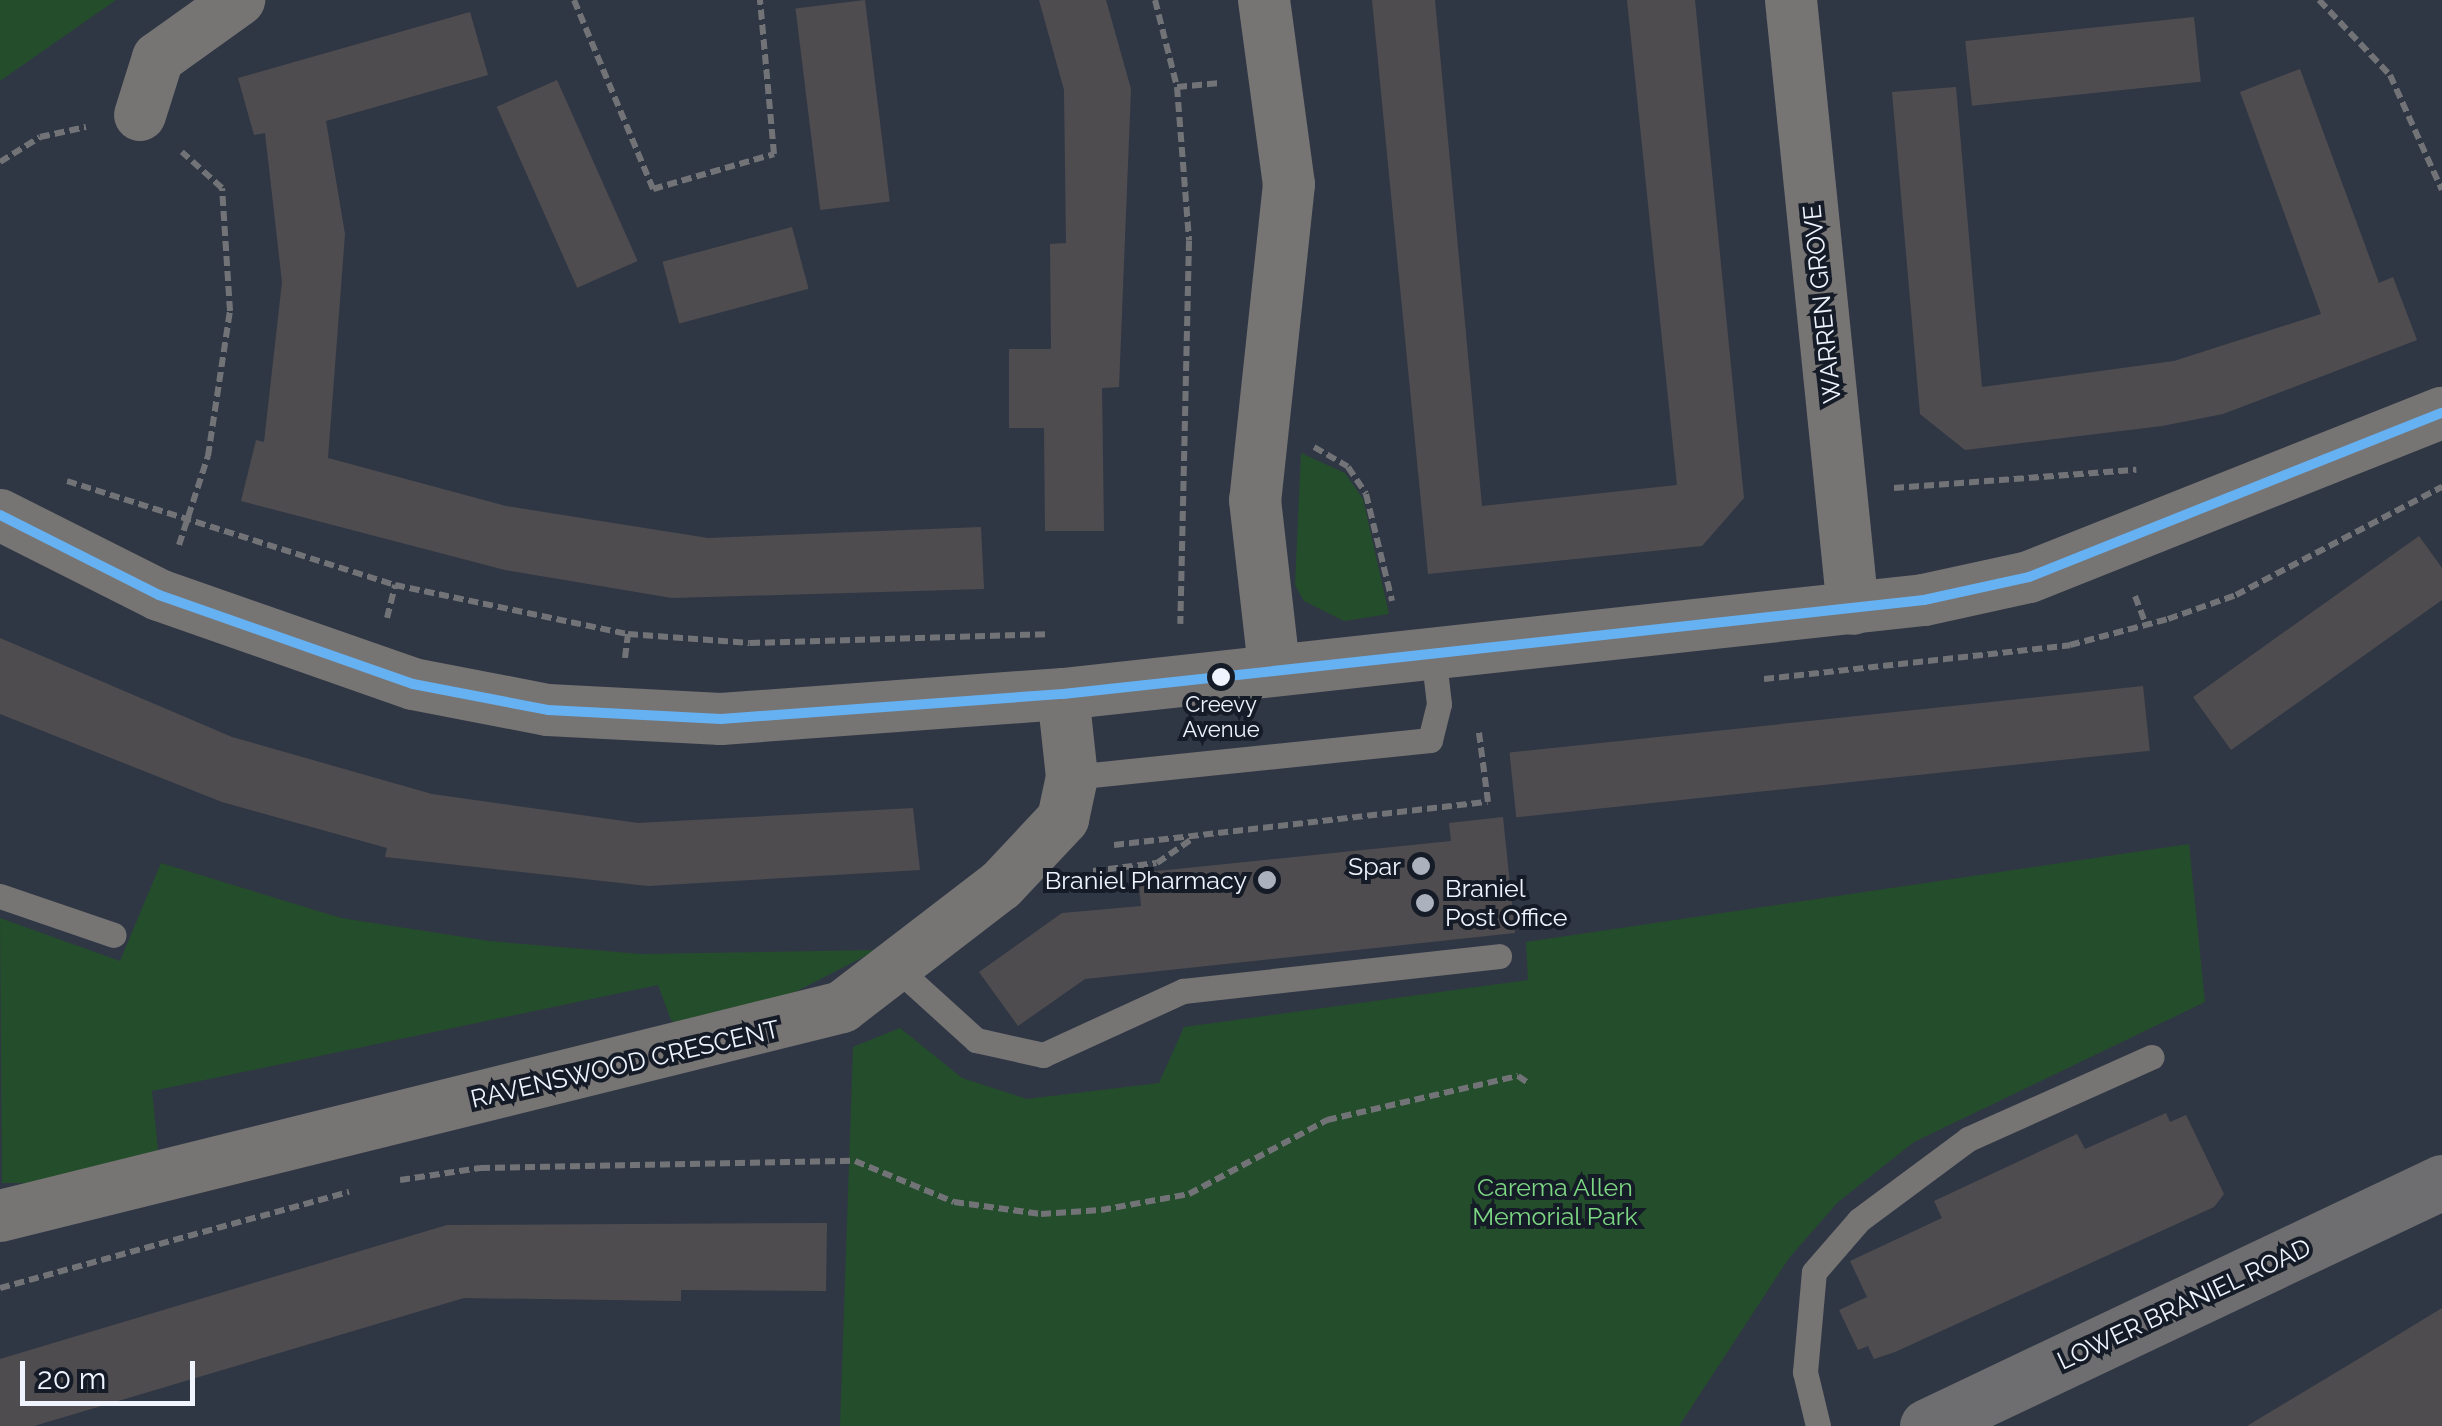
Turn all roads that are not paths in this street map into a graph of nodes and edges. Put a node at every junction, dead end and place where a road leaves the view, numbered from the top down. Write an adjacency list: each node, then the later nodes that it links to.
1 (239, 0): 4 (street)
2 (1264, 0): 8 (street)
3 (1791, 0): 7 (street, WARREN GROVE)
4 (140, 114)
5 (2442, 413): 7 (street)
6 (0, 514): 10 (street)
7 (1853, 609): 9 (street)
8 (1272, 648): 9 (street); 10 (street)
9 (1418, 655): 11 (lane)
10 (1063, 694): 11 (street, RAVENSWOOD CRESCENT)
11 (1072, 777): 15 (street, RAVENSWOOD CRESCENT)
12 (0, 896): 13 (lane)
13 (114, 935)
14 (1499, 956): 15 (lane)
15 (900, 971): 18 (street, RAVENSWOOD CRESCENT)
16 (2150, 1057): 19 (lane)
17 (2442, 1182): 20 (street, LOWER BRANIEL ROAD)
18 (0, 1216)
19 (1818, 1426)
20 (1927, 1426)

